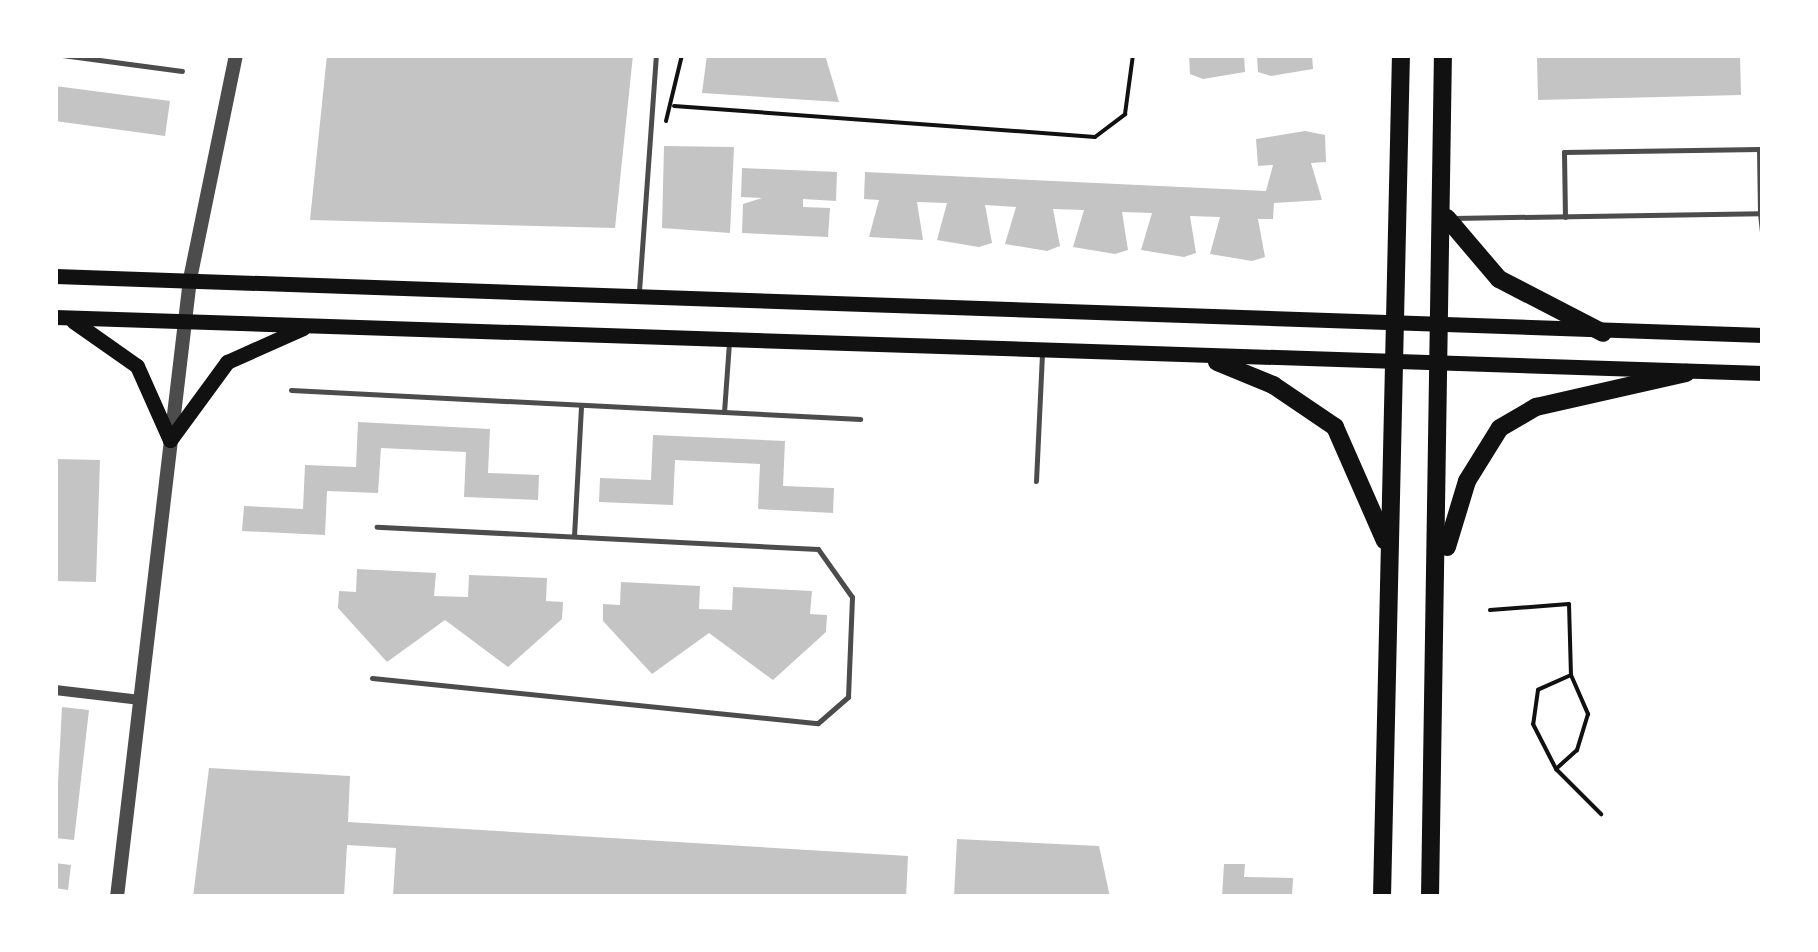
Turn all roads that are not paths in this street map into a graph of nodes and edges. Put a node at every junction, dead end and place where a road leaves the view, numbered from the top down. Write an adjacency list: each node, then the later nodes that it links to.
1 (62, 55): 6 (lane)
2 (236, 55): 12 (street)
3 (656, 55): 13 (lane)
4 (1401, 55): 17 (main road)
5 (1443, 55): 9 (main road)
6 (182, 70)
7 (1760, 213): 8 (lane); 8 (lane); 10 (lane)
8 (1565, 217): 9 (lane)
9 (1447, 218): 18 (main road); 19 (main road)
10 (1763, 242)
11 (55, 276): 12 (main road)
12 (190, 279): 13 (main road); 15 (street)
13 (639, 299): 17 (main road)
14 (56, 317): 15 (main road); 32 (main road)
15 (185, 318): 16 (main road); 32 (street)
16 (314, 324): 21 (main road); 32 (main road)
17 (1398, 327): 18 (main road); 24 (main road)
18 (1445, 329): 19 (main road); 25 (main road)
19 (1603, 333): 20 (main road)
20 (1763, 335)
21 (728, 343): 22 (main road); 30 (lane)
22 (1042, 355): 23 (main road); 33 (lane)
23 (1216, 362): 24 (main road); 36 (main road)
24 (1397, 366): 25 (main road); 36 (main road)
25 (1444, 367): 26 (main road); 37 (main road)
26 (1686, 373): 27 (main road); 37 (main road)
27 (1763, 374)
28 (291, 390): 29 (lane)
29 (581, 406): 30 (lane); 35 (lane)
30 (724, 412): 31 (lane)
31 (860, 418)
32 (170, 440): 40 (street)
33 (1036, 481)
34 (376, 527): 35 (lane)
35 (574, 536): 38 (lane)
36 (1392, 571): 42 (main road)
37 (1440, 571): 43 (main road)
38 (372, 678)
39 (55, 690): 40 (street)
40 (140, 700): 41 (street)
41 (116, 897)
42 (1382, 897)
43 (1430, 897)

